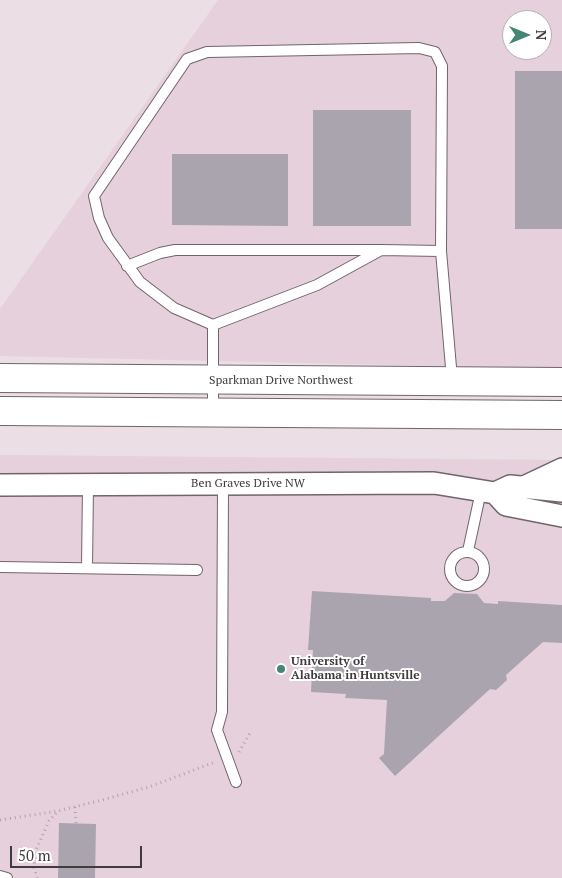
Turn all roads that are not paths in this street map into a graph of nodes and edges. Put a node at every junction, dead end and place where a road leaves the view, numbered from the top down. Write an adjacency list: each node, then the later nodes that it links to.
1 (381, 250): 2 (lane); 3 (lane); 4 (lane)
2 (441, 251): 3 (lane); 7 (lane)
3 (127, 266): 4 (lane)
4 (212, 325): 6 (lane)
5 (0, 378): 6 (main road, Sparkman Drive Northwest)
6 (214, 380): 7 (main road, Sparkman Drive Northwest); 10 (lane)
7 (452, 381): 8 (main road, Sparkman Drive Northwest)
8 (562, 382)
9 (0, 411): 10 (main road)
10 (212, 413): 11 (main road)
11 (562, 415)
12 (562, 469): 16 (street)
13 (223, 484): 15 (street, Ben Graves Drive NW); 18 (street, Ben Graves Drive NW); 24 (lane)
14 (0, 485): 15 (street, Ben Graves Drive NW)
15 (88, 485): 22 (lane)
16 (524, 487): 17 (street, Ben Graves Drive NW); 18 (street, Ben Graves Drive NW)
17 (562, 491)
18 (488, 492): 19 (street, Ben Graves Drive NW); 20 (lane)
19 (561, 515)
20 (468, 551)
21 (0, 567): 22 (lane)
22 (87, 568): 23 (lane)
23 (197, 570)
24 (236, 782)
25 (0, 876): 26 (lane)
26 (6, 878)

